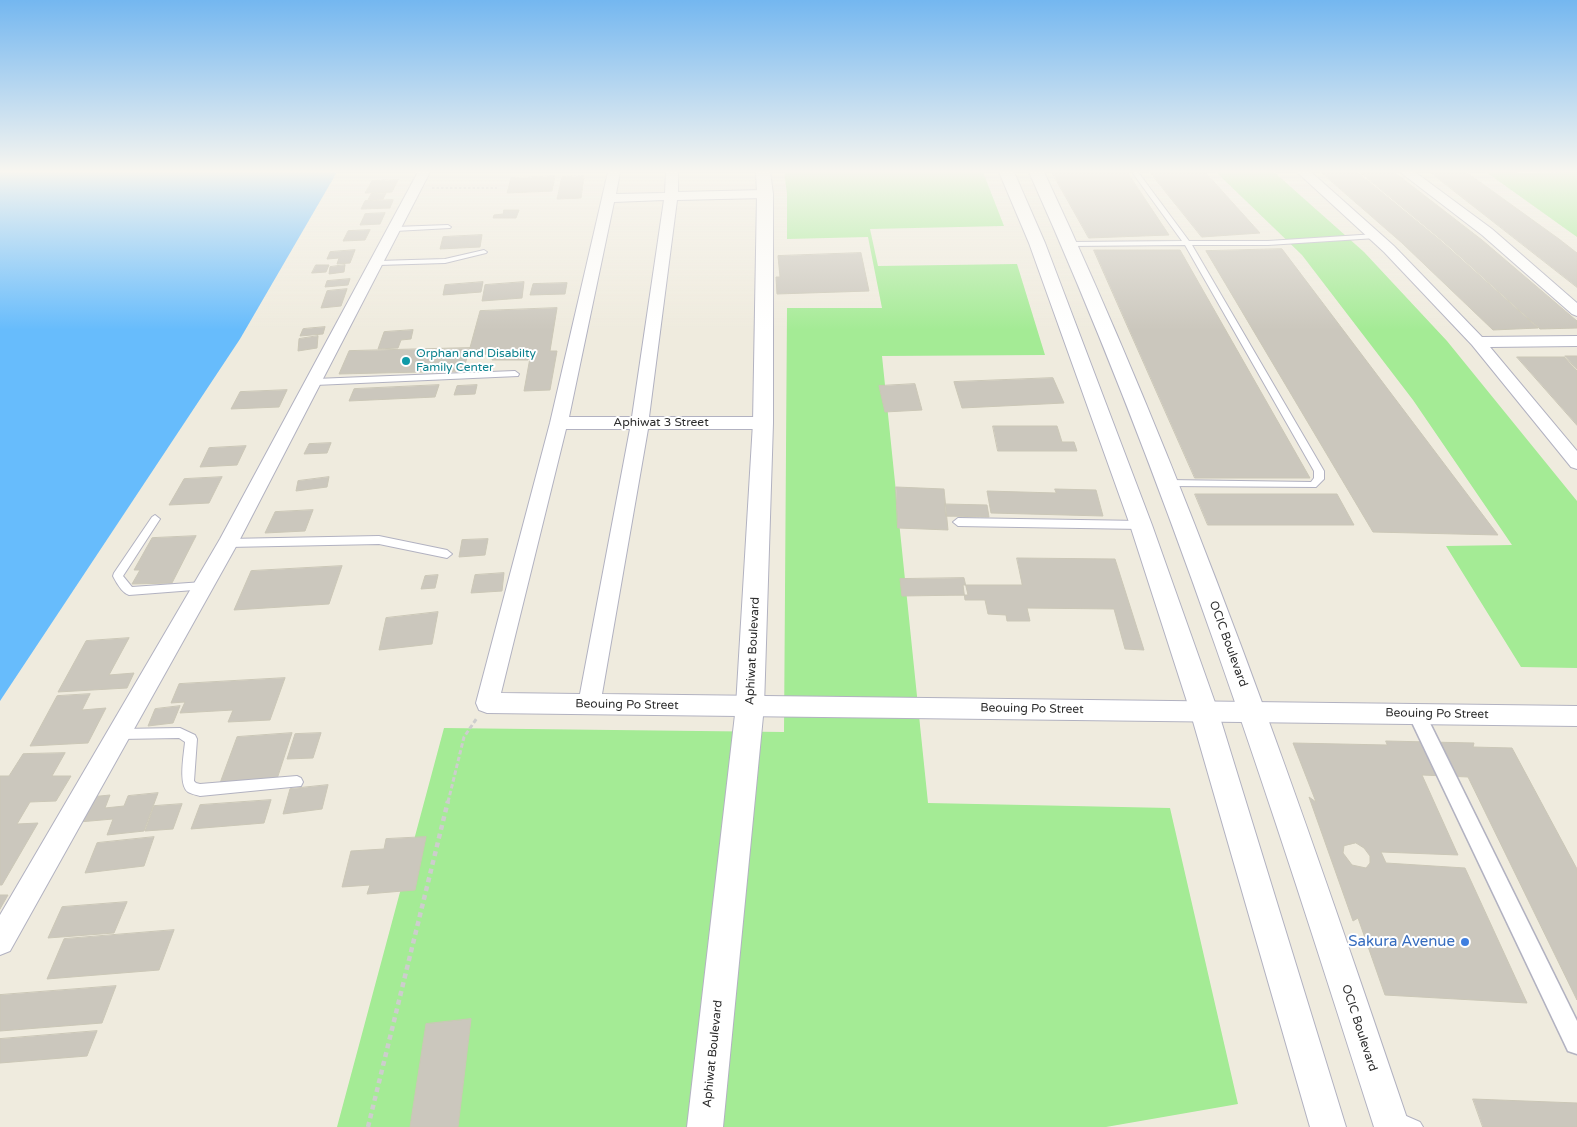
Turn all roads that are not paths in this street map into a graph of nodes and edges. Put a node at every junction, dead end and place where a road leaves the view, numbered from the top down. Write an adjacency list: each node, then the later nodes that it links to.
1 (397, 225): 11 (street)
2 (604, 225): 22 (street)
3 (667, 225): 23 (street)
4 (764, 225): 24 (street, Aphiwat Boulevard)
5 (1029, 225): 29 (street)
6 (1061, 225): 14 (street, OCIC Boulevard)
7 (1174, 225): 13 (lane)
8 (1363, 225): 12 (street)
9 (1477, 225): 17 (street)
10 (448, 227): 11 (lane)
11 (395, 229): 16 (street)
12 (1376, 236): 13 (lane); 19 (street)
13 (1187, 243): 14 (lane); 26 (lane)
14 (1070, 244): 26 (street, OCIC Boulevard)
15 (484, 252): 16 (lane)
16 (378, 264): 21 (street)
17 (1577, 310)
18 (1577, 341): 19 (street)
19 (1478, 342): 25 (street)
20 (515, 374): 21 (lane)
21 (315, 382): 30 (street)
22 (559, 423): 23 (street, Aphiwat 3 Street); 33 (street, Beouing Po Street)
23 (640, 423): 24 (street, Aphiwat 3 Street); 33 (street)
24 (763, 423): 34 (street, Aphiwat Boulevard)
25 (1577, 463)
26 (1168, 483): 36 (street, OCIC Boulevard)
27 (154, 519): 32 (lane)
28 (958, 522): 29 (lane)
29 (1141, 525): 35 (street)
30 (228, 543): 31 (lane); 32 (street)
31 (447, 554)
32 (202, 586): 39 (street)
33 (589, 704): 34 (street, Beouing Po Street)
34 (750, 706): 35 (street, Beouing Po Street); 44 (street, Aphiwat Boulevard)
35 (1204, 711): 36 (street, Beouing Po Street); 45 (street)
36 (1253, 712): 37 (street, Beouing Po Street); 43 (street, OCIC Boulevard)
37 (1417, 714): 38 (street, Beouing Po Street); 42 (street)
38 (1577, 716)
39 (120, 734): 40 (lane); 41 (street)
40 (297, 782)
41 (0, 941)
42 (1576, 1043)
43 (1390, 1121): 46 (lane)
44 (705, 1127)
45 (1328, 1127)
46 (1414, 1127)

